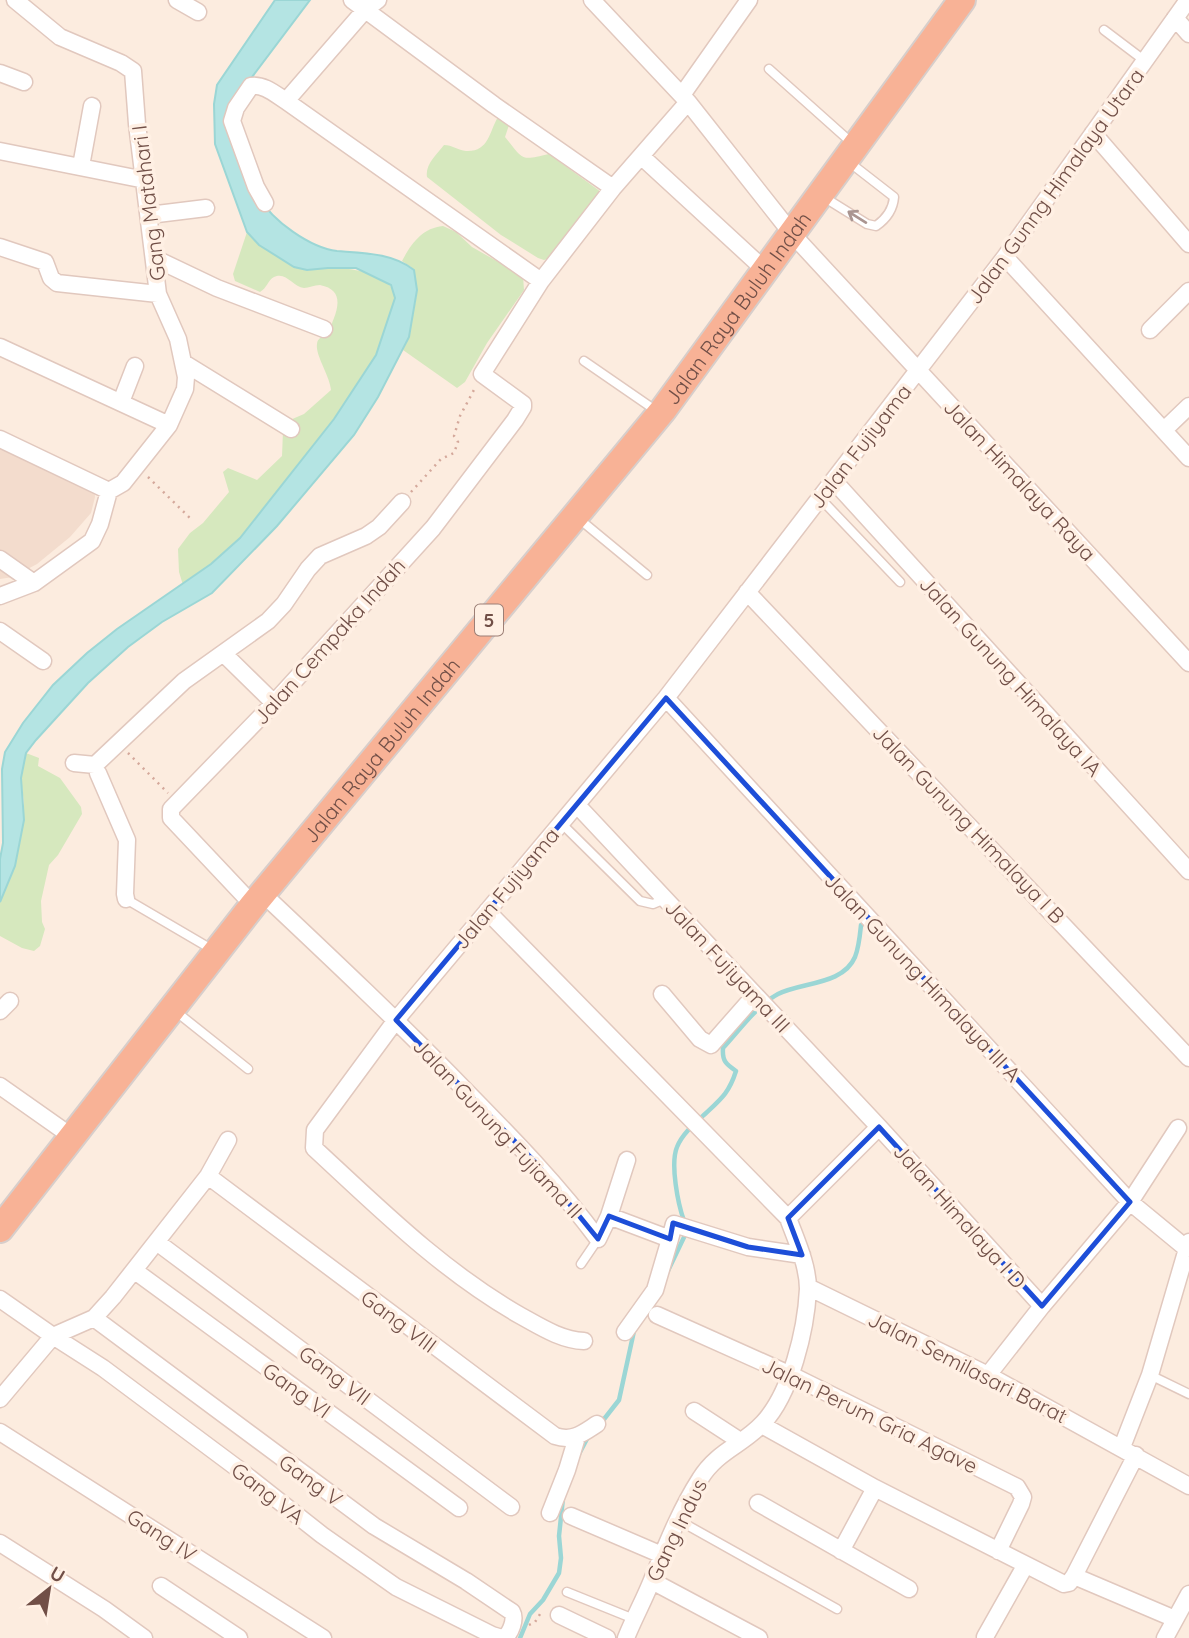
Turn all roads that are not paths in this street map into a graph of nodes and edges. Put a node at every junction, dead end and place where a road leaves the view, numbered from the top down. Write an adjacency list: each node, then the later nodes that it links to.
1 (15, 0): 25 (street, Gang Matahari I)
2 (177, 0): 9 (street)
3 (352, 0): 8 (street)
4 (592, 0): 17 (street, Jalan Himalaya Raya)
5 (749, 0): 17 (street)
6 (962, 0): 22 (highway, Jalan Raya Buluh Indah / 5)
7 (1188, 0): 10 (street, Jalan Gunng Himalaya Utara)
8 (372, 5): 18 (street); 26 (street)
9 (198, 12)
10 (1175, 18): 12 (street); 13 (street, Jalan Gunng Himalaya Utara)
11 (1104, 30): 13 (lane)
12 (1189, 34)
13 (1145, 61): 20 (street, Jalan Gunng Himalaya Utara)
14 (769, 69): 22 (lane)
15 (0, 73): 16 (street)
16 (24, 82)
17 (685, 98): 23 (street); 31 (street, Jalan Himalaya Raya)
18 (286, 101): 28 (street); 37 (street)
19 (92, 106): 24 (street)
20 (1093, 133): 32 (street); 34 (street, Jalan Gunng Himalaya Utara)
21 (0, 151): 24 (street)
22 (852, 154): 27 (highway, Jalan Raya Buluh Indah / 5); 27 (lane, one-way to 27)
23 (641, 156): 26 (street); 36 (street)
24 (81, 166): 25 (street)
25 (145, 180): 30 (street, Gang Matahari I)
26 (613, 188): 37 (street)
27 (821, 195): 31 (highway, Jalan Raya Buluh Indah / 5)
28 (265, 203)
29 (206, 208): 30 (street)
30 (149, 215): 35 (street, Gang Matahari I)
31 (793, 235): 36 (highway, Jalan Raya Buluh Indah / 5); 46 (street, Jalan Himalaya Raya)
32 (1189, 244)
33 (0, 247): 39 (street)
34 (1005, 257): 46 (street, Jalan Gunng Himalaya Utara); 52 (street)
35 (154, 258): 39 (street, Gang Matahari I); 40 (street)
36 (766, 271): 49 (highway, Jalan Raya Buluh Indah / 5)
37 (541, 281): 71 (street, Jalan Cempaka Indah)
38 (1189, 291): 41 (street)
39 (158, 294): 44 (street, Gang Matahari I)
40 (324, 329)
41 (1150, 330)
42 (0, 346): 47 (street)
43 (584, 361): 49 (lane)
44 (184, 363): 50 (street, Gang Matahari I); 51 (street)
45 (135, 366): 47 (street)
46 (919, 370): 55 (street, Jalan Fujiyama); 69 (street, Jalan Himalaya Raya)
47 (121, 402): 50 (street)
48 (1189, 405): 52 (street)
49 (661, 414): 59 (highway, Jalan Raya Buluh Indah / 5)
50 (169, 425): 56 (street, Gang Matahari I)
51 (291, 429)
52 (1164, 430): 54 (street)
53 (0, 439): 56 (street)
54 (1189, 458)
55 (834, 481): 57 (street, Jalan Fujiyama); 76 (street, Jalan Gunung Himalaya IA)
56 (109, 491): 63 (street)
57 (820, 498): 62 (lane); 64 (street, Jalan Fujiyama)
58 (402, 502): 67 (street)
59 (575, 516): 61 (lane); 78 (highway, Jalan Raya Buluh Indah / 5)
60 (0, 559): 63 (street)
61 (647, 575)
62 (900, 582)
63 (34, 583): 65 (street)
64 (747, 592): 70 (street, Jalan Fujiyama); 86 (street, Jalan Gunung Himalaya I B)
65 (0, 596)
66 (0, 631): 68 (street)
67 (224, 654): 71 (street); 72 (street)
68 (43, 661)
69 (1189, 663)
70 (666, 698): 74 (street, Jalan Fujiyama); 95 (street, Jalan Gunung Himalaya III A)
71 (274, 703): 78 (street, Jalan Cempaka Indah)
72 (74, 763)
73 (98, 773): 77 (street)
74 (577, 805): 75 (street, Jalan Fujiyama); 79 (street, Jalan Fujiyama III)
75 (561, 823): 79 (lane); 80 (street, Jalan Fujiyama)
76 (1189, 871)
77 (127, 899): 81 (lane)
78 (257, 899): 81 (highway, Jalan Raya Buluh Indah / 5); 85 (street, Jalan Gunung Fujiama II)
79 (665, 899): 83 (street, Jalan Fujiyama III)
80 (487, 911): 85 (street, Jalan Fujiyama); 97 (street)
81 (215, 951): 84 (highway, Jalan Raya Buluh Indah / 5)
82 (662, 994): 83 (street)
83 (755, 995): 89 (street, Jalan Fujiyama III)
84 (172, 1007): 87 (lane); 91 (highway, Jalan Raya Buluh Indah / 5)
85 (396, 1020): 99 (street, Jalan Gunung Fujiama II); 114 (street, Jalan Fujiyama)
86 (1189, 1058)
87 (248, 1069)
88 (0, 1086): 91 (street)
89 (879, 1127): 97 (street); 109 (street, Jalan Himalaya I D)
90 (1178, 1128): 95 (street)
91 (71, 1136): 98 (highway, Jalan Raya Buluh Indah / 5)
92 (228, 1140): 94 (street)
93 (626, 1160): 96 (street, Jalan Gunung Fujiama II)
94 (208, 1176): 101 (street); 124 (street, Gang VIII)
95 (1130, 1202): 102 (street, Jalan Gunung Himalaya III A); 109 (street)
96 (609, 1216): 99 (street, Jalan Gunung Fujiama II); 100 (street)
97 (788, 1218): 103 (street)
98 (0, 1228)
99 (598, 1239): 104 (lane)
100 (670, 1239): 103 (street); 112 (street)
101 (158, 1243): 105 (street); 130 (street, Gang VII)
102 (1188, 1246): 107 (street)
103 (802, 1255): 106 (street)
104 (581, 1264)
105 (135, 1271): 111 (street); 131 (street, Gang VI)
106 (808, 1287): 115 (street, Gang Indus); 116 (street, Jalan Semilasari Barat)
107 (1183, 1288): 117 (street)
108 (0, 1299): 113 (street, Gang VA)
109 (1042, 1306): 116 (street)
110 (657, 1315): 115 (street, Jalan Perum Gria Agave)
111 (94, 1318): 113 (street); 150 (street, Gang V)
112 (625, 1332)
113 (53, 1336): 119 (street); 150 (street, Gang VA)
114 (584, 1341)
115 (791, 1375): 122 (street, Gang Indus); 137 (street, Jalan Perum Gria Agave)
116 (988, 1375): 126 (street, Jalan Semilasari Barat)
117 (1150, 1375): 118 (lane); 126 (street)
118 (1189, 1394)
119 (0, 1399)
120 (694, 1411): 125 (street)
121 (597, 1424): 124 (street)
122 (762, 1425): 125 (street, Gang Indus); 128 (street)
123 (0, 1432): 154 (street, Gang IV)
124 (577, 1437): 132 (street)
125 (740, 1441): 134 (street, Gang Indus)
126 (1129, 1451): 127 (street, Jalan Semilasari Barat); 140 (street)
127 (1189, 1486)
128 (875, 1488): 136 (street); 137 (street)
129 (758, 1503): 136 (street)
130 (511, 1507)
131 (459, 1508)
132 (550, 1513)
133 (571, 1516): 138 (street)
134 (678, 1520): 138 (street, Gang Indus); 146 (lane)
135 (0, 1543): 152 (street)
136 (841, 1551): 143 (street)
137 (998, 1551): 139 (street)
138 (662, 1555): 141 (street, Gang Indus)
139 (1025, 1566): 140 (street); 151 (street)
140 (1074, 1577): 149 (street)
141 (652, 1581): 148 (street, Gang Indus); 157 (street)
142 (161, 1586): 153 (street)
143 (909, 1589)
144 (567, 1592): 148 (lane)
145 (1189, 1594): 149 (street)
146 (837, 1609)
147 (559, 1615): 155 (street)
148 (634, 1619): 156 (street, Gang Indus)
149 (1175, 1619): 158 (street)
150 (499, 1637)
151 (985, 1637)
152 (144, 1638)
153 (239, 1638)
154 (323, 1638)
155 (607, 1638)
156 (626, 1638)
157 (760, 1638)
158 (1165, 1638)

